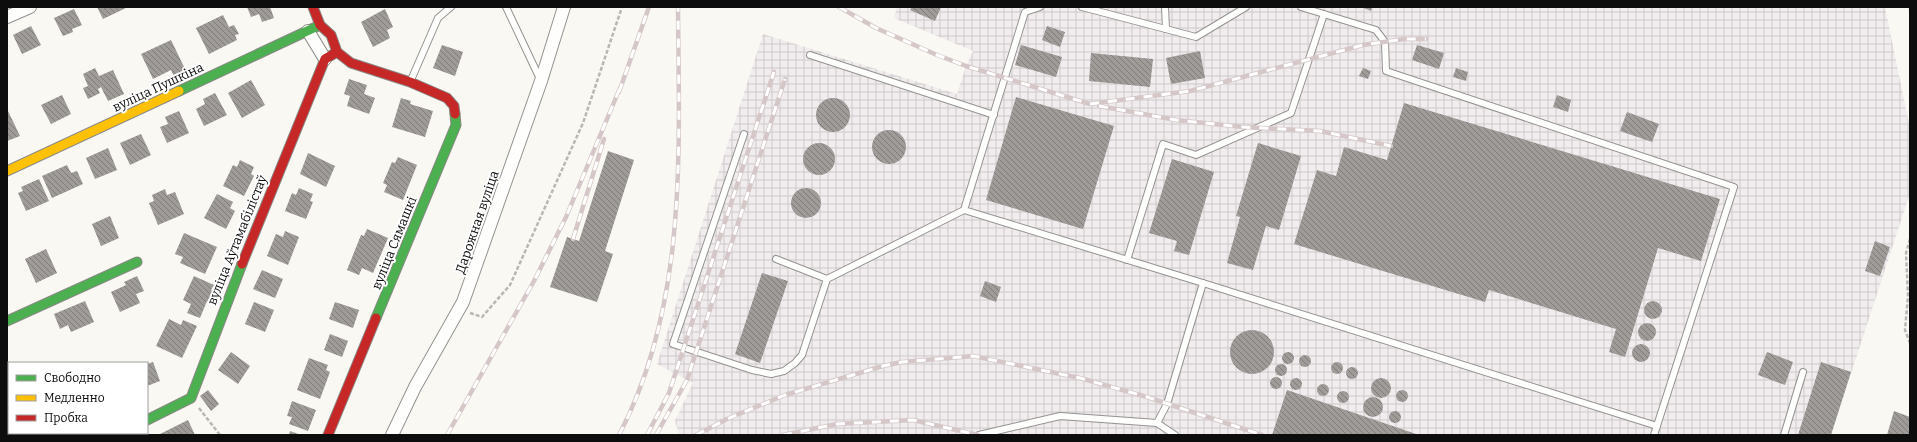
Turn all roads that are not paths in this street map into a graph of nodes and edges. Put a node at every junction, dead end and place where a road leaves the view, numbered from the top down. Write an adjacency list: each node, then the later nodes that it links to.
1 (30, 7): 12 (street)
2 (313, 7): 13 (street)
3 (451, 7): 20 (lane)
4 (506, 7): 19 (lane)
5 (564, 7): 19 (street, Дарожная вуліца)
6 (1040, 7): 21 (lane)
7 (1082, 7): 14 (lane)
8 (1165, 7): 14 (lane)
9 (1246, 7): 14 (lane)
10 (1301, 7): 11 (lane)
11 (1324, 14): 26 (lane); 34 (lane)
12 (7, 17)
13 (320, 25): 15 (street, вуліца Пушкіна); 16 (street)
14 (1166, 29)
15 (308, 31): 18 (street); 23 (street, вуліца Пушкіна)
16 (337, 52): 18 (street); 20 (street, вуліца Сямашкі)
17 (810, 55): 21 (lane)
18 (325, 59): 32 (street, вуліца Аўтамабілістаў)
19 (541, 81): 36 (street, Дарожная вуліца)
20 (410, 82): 35 (street, вуліца Сямашкі)
21 (994, 115): 24 (lane)
22 (744, 134): 28 (lane)
23 (7, 171)
24 (964, 210): 26 (lane); 28 (lane)
25 (776, 259): 28 (lane)
26 (1128, 260): 29 (lane)
27 (137, 262): 30 (street)
28 (826, 279)
29 (1203, 283): 33 (lane); 34 (lane)
30 (7, 321)
31 (1803, 372): 40 (lane)
32 (148, 420)
33 (1157, 423): 37 (lane); 38 (lane)
34 (1657, 426): 39 (lane)
35 (328, 435)
36 (392, 435)
37 (979, 435)
38 (1175, 435)
39 (1654, 435)
40 (1784, 435)

